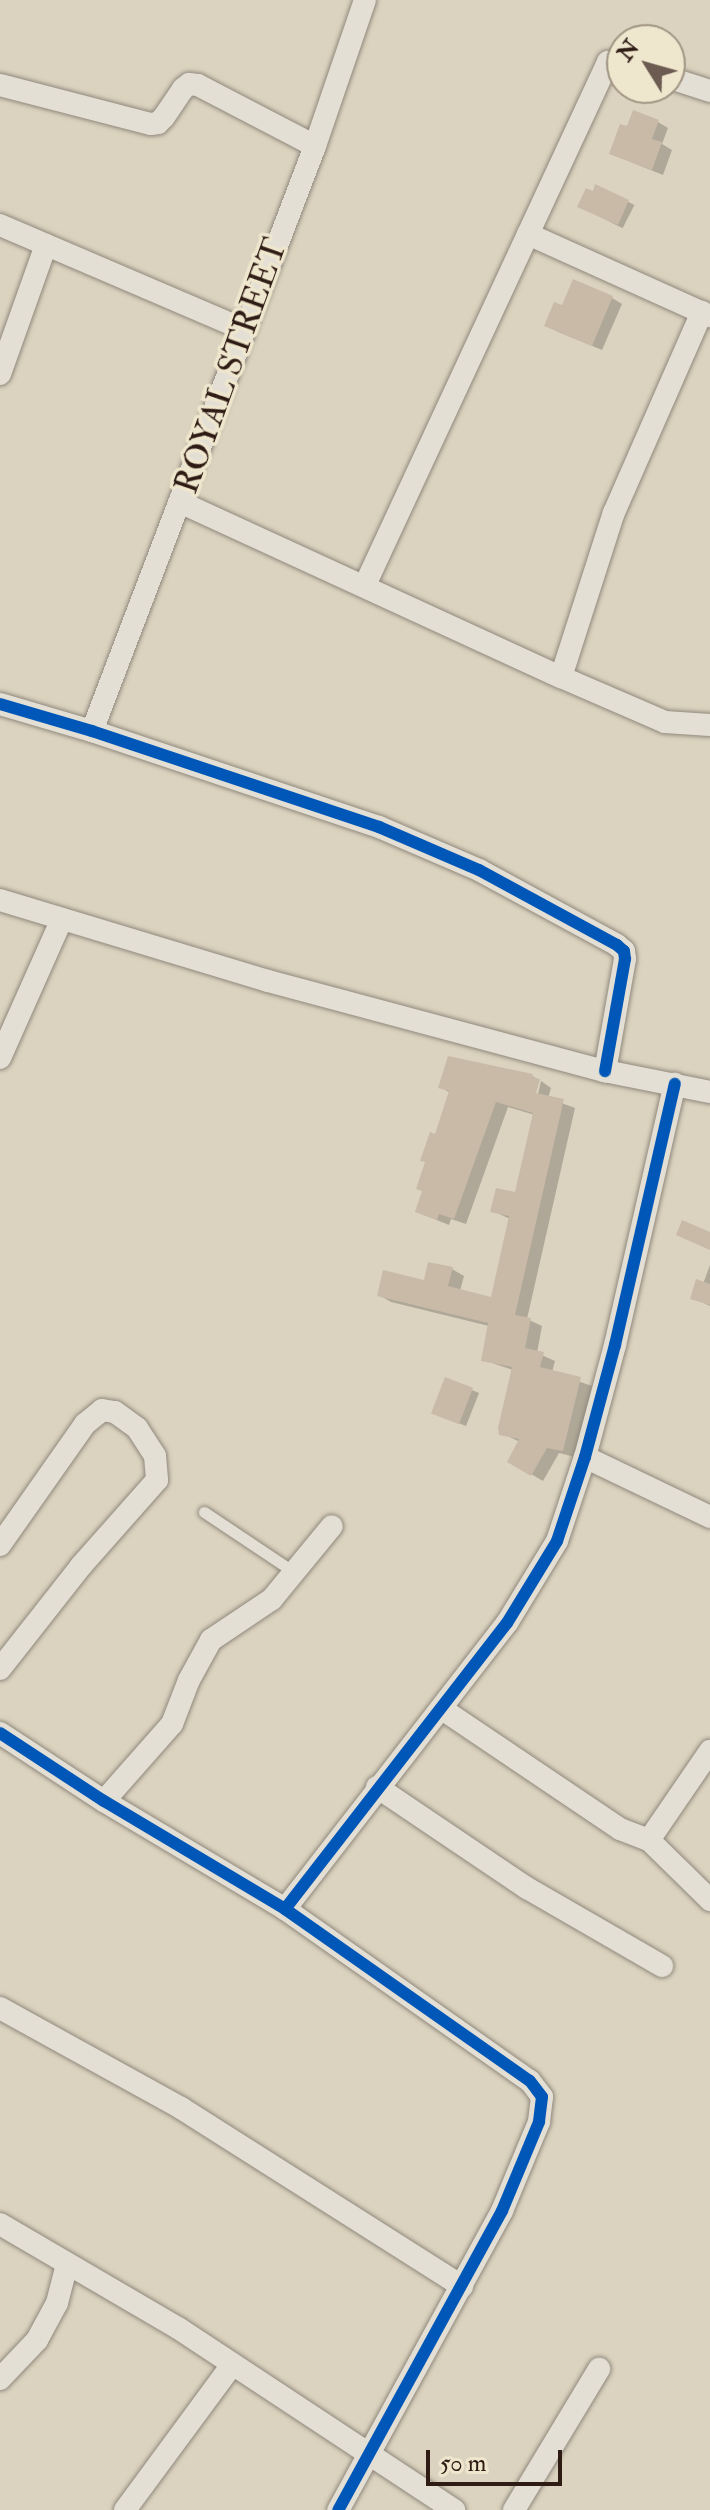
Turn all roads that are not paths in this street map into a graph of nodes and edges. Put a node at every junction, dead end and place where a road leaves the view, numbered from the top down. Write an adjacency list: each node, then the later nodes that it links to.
1 (365, 0): 6 (street, ROYAL STREET)
2 (606, 66): 8 (street)
3 (686, 83): 5 (street)
4 (0, 85): 6 (street)
5 (710, 91)
6 (315, 146): 11 (street, ROYAL STREET)
7 (0, 225): 9 (street)
8 (528, 234): 10 (street); 14 (street)
9 (46, 245): 11 (street); 12 (street)
10 (706, 314): 15 (street)
11 (243, 329): 13 (street, ROYAL STREET)
12 (0, 374)
13 (180, 502): 14 (street); 18 (street, ROYAL STREET)
14 (365, 585): 15 (street)
15 (561, 677): 17 (street)
16 (0, 704): 18 (street)
17 (710, 725)
18 (92, 731): 22 (street)
19 (0, 900): 20 (street)
20 (62, 919): 21 (street); 22 (street)
21 (0, 1058)
22 (605, 1071): 23 (street)
23 (675, 1084): 24 (street); 25 (street)
24 (710, 1092)
25 (585, 1457): 27 (street); 32 (street)
26 (204, 1512): 30 (lane)
27 (710, 1517)
28 (332, 1526): 30 (street)
29 (0, 1545): 31 (street)
30 (294, 1572): 36 (street)
31 (0, 1669)
32 (442, 1709): 35 (street); 37 (street)
33 (0, 1733): 36 (street)
34 (710, 1751): 37 (street)
35 (377, 1787): 39 (street); 40 (street)
36 (104, 1801): 39 (street)
37 (649, 1840): 38 (street)
38 (710, 1900)
39 (285, 1909): 44 (street)
40 (662, 1966)
41 (0, 2008): 44 (street)
42 (0, 2224): 43 (street)
43 (67, 2264): 45 (street); 47 (street)
44 (462, 2286): 48 (street)
45 (232, 2365): 48 (street); 49 (street)
46 (599, 2369): 52 (street)
47 (0, 2379)
48 (367, 2456): 50 (street); 51 (street)
49 (125, 2510)
50 (338, 2510)
51 (454, 2510)
52 (514, 2510)

